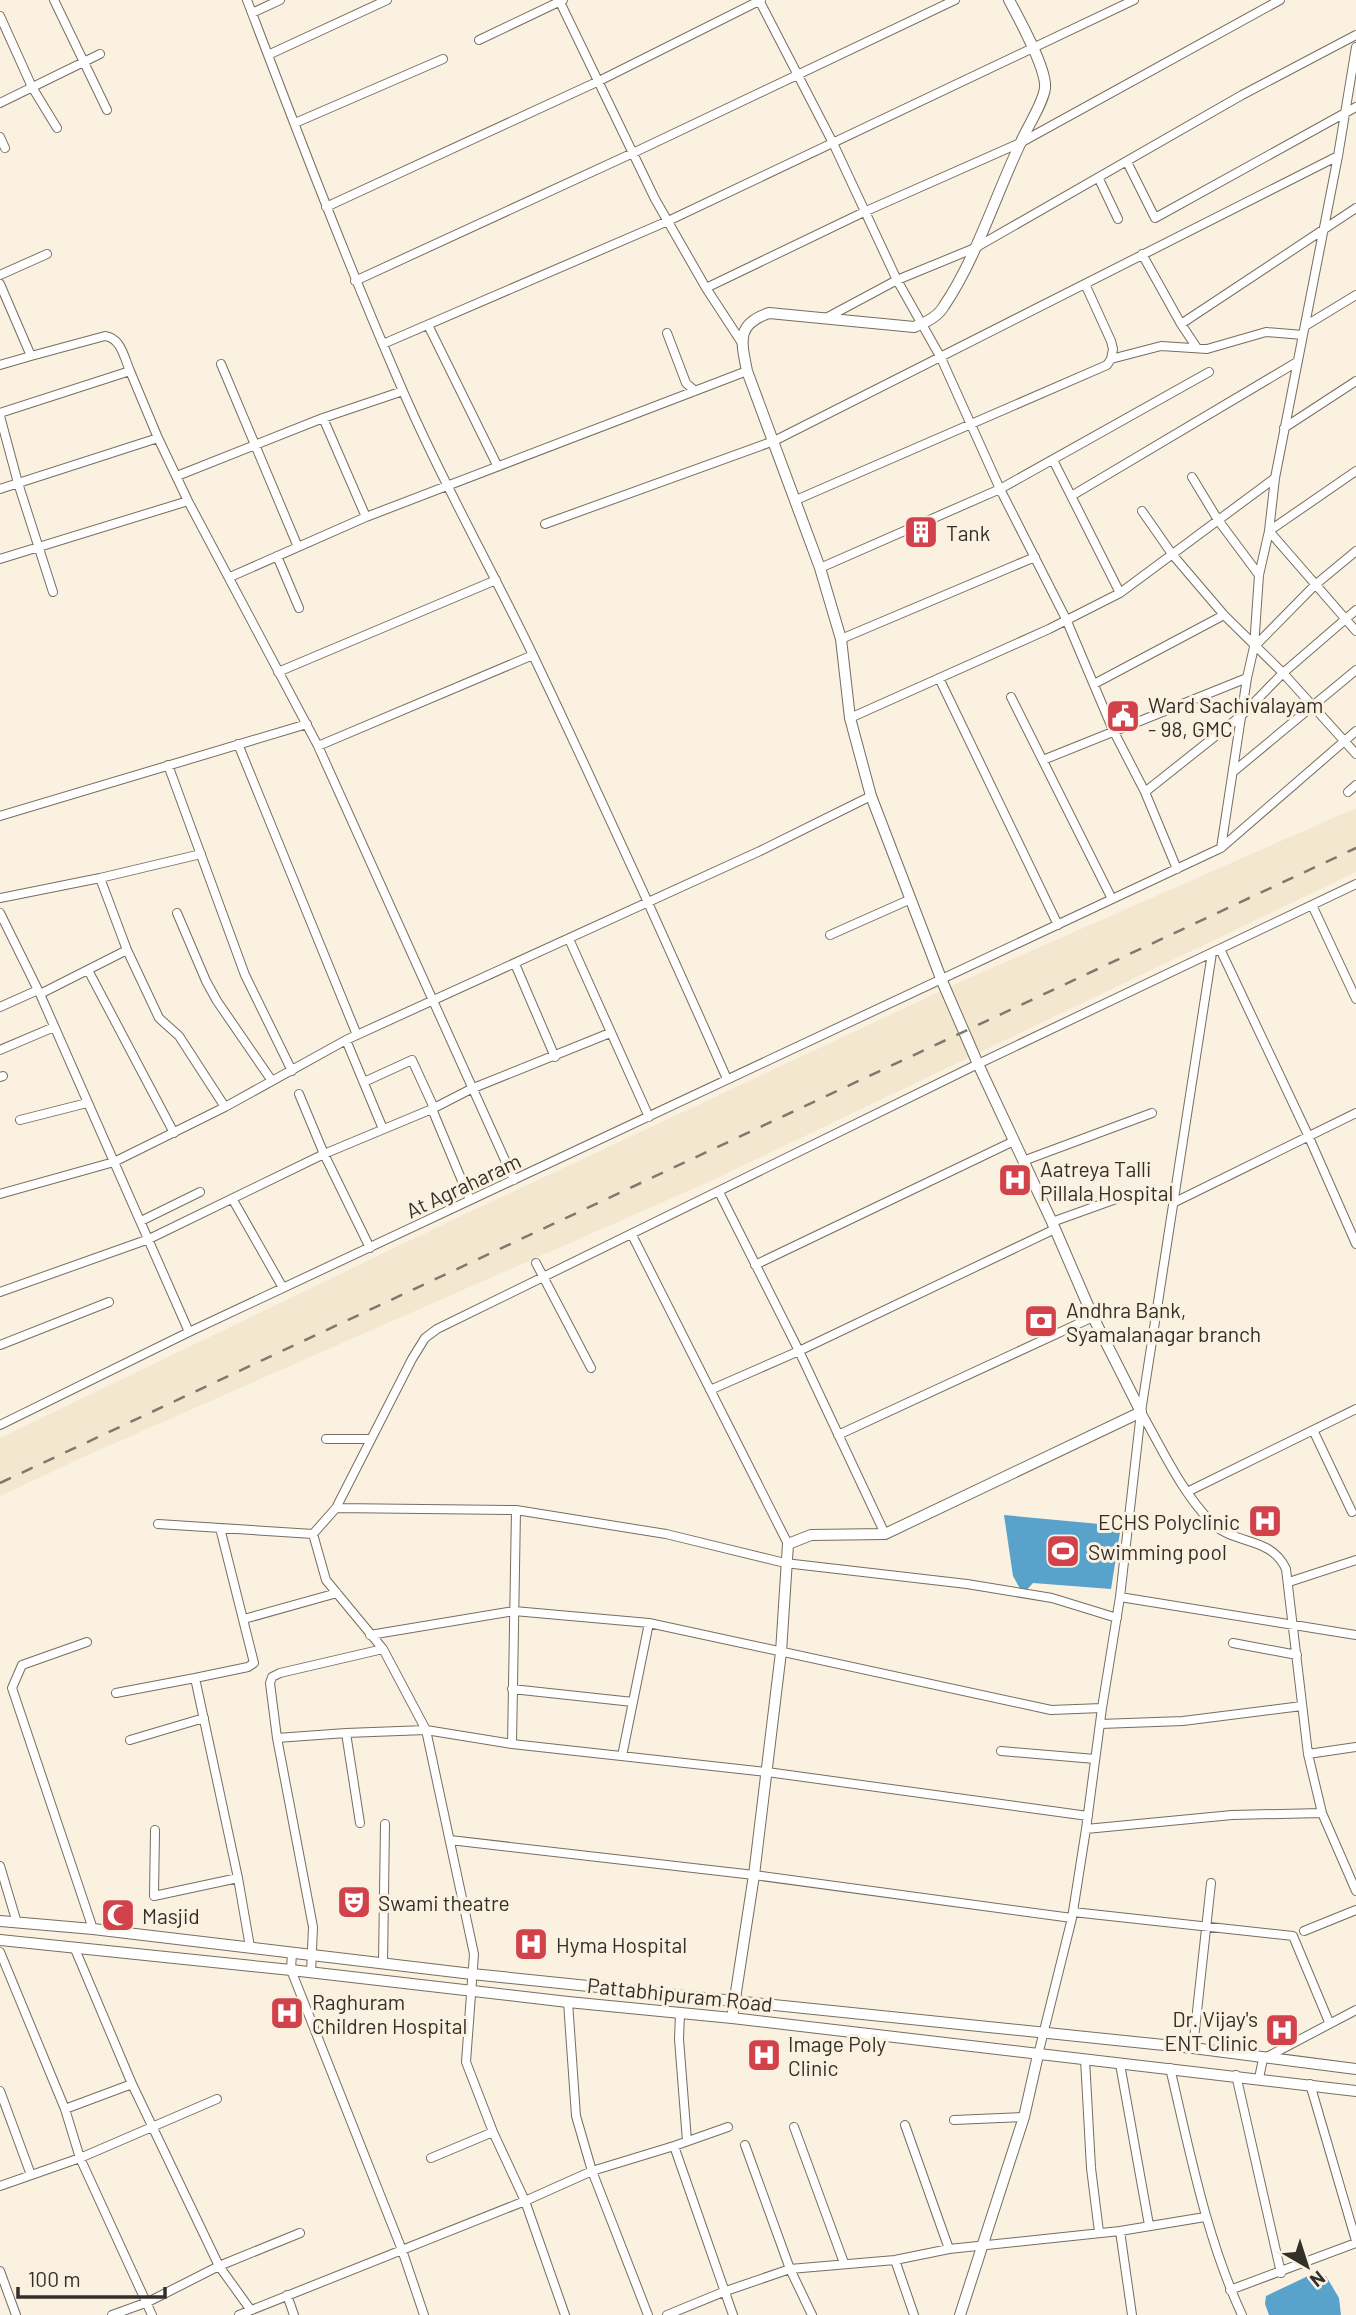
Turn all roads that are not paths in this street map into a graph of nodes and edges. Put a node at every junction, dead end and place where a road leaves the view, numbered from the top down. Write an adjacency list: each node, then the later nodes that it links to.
1 (54, 0): 20 (street)
2 (247, 0): 11 (street)
3 (280, 0): 11 (street)
4 (387, 0): 18 (street)
5 (560, 0): 14 (street); 22 (street)
6 (760, 0): 21 (street); 22 (street)
7 (955, 0): 21 (street)
8 (1009, 0): 16 (street)
9 (1134, 0): 16 (street)
10 (1280, 0): 32 (street)
11 (252, 13): 18 (street)
12 (0, 16): 23 (street)
13 (1356, 35): 36 (street)
14 (479, 40)
15 (1356, 47): 27 (street)
16 (1033, 48): 31 (street); 32 (street)
17 (100, 54): 20 (street)
18 (268, 55): 28 (street)
19 (443, 59): 28 (street)
20 (82, 63): 23 (street); 26 (street)
21 (796, 75): 31 (street); 34 (street)
22 (598, 81): 34 (street); 38 (street)
23 (32, 87): 24 (street); 29 (street)
24 (0, 103)
25 (1356, 107): 27 (street)
26 (107, 110)
27 (1345, 113): 35 (street); 36 (street)
28 (295, 123): 38 (street)
29 (57, 128)
30 (0, 136): 33 (street)
31 (833, 143): 40 (street); 42 (street)
32 (1020, 143): 40 (street); 44 (street)
33 (5, 148)
34 (633, 153): 42 (street); 49 (street)
35 (1338, 156): 43 (street); 46 (street)
36 (1127, 162): 37 (street)
37 (1099, 178): 41 (street); 44 (street)
38 (326, 207): 49 (street)
39 (1356, 208): 43 (street)
40 (864, 212): 48 (street); 52 (street)
41 (1118, 219)
42 (668, 221): 52 (street); 57 (street)
43 (1323, 228): 56 (street); 59 (street)
44 (975, 248): 48 (street); 55 (street)
45 (47, 254): 47 (street)
46 (1142, 254): 51 (street); 56 (street)
47 (0, 275)
48 (897, 280): 54 (street); 55 (street)
49 (355, 281): 61 (street)
50 (0, 284): 63 (street)
51 (1085, 284): 64 (street); 65 (street)
52 (706, 288): 60 (street)
53 (1356, 296): 59 (street)
54 (826, 318): 55 (street); 60 (street)
55 (923, 323): 64 (street)
56 (1181, 324): 62 (street)
57 (428, 325): 61 (street); 83 (street)
58 (667, 333): 74 (street)
59 (1303, 334): 62 (street); 66 (street)
60 (742, 343): 70 (street)
61 (383, 344): 73 (street)
62 (1197, 348): 65 (street)
63 (30, 353): 68 (street); 69 (street)
64 (942, 358): 77 (street); 80 (street)
65 (1111, 359): 77 (street)
66 (1297, 362): 78 (street); 92 (street)
67 (221, 364): 81 (street)
68 (0, 365)
69 (130, 371): 75 (street); 79 (street)
70 (747, 371): 74 (street); 80 (street)
71 (1209, 372): 82 (street)
72 (1356, 381): 78 (street)
73 (403, 391): 76 (street); 89 (street)
74 (695, 391): 83 (street)
75 (0, 415): 88 (street)
76 (323, 418): 81 (street); 96 (street)
77 (971, 425): 91 (street); 93 (street)
78 (1284, 428): 87 (street)
79 (158, 438): 85 (street); 88 (street)
80 (774, 441): 93 (street); 98 (street)
81 (254, 445): 85 (street); 101 (street)
82 (1054, 460): 91 (street); 92 (street)
83 (497, 465): 89 (street)
84 (1356, 471): 99 (street)
85 (177, 475): 94 (street)
86 (1192, 477): 97 (street)
87 (1275, 478): 97 (street); 99 (street)
88 (18, 483): 90 (street); 100 (street)
89 (447, 487): 96 (street); 110 (street)
90 (0, 489)
91 (1000, 489): 105 (street); 107 (street)
92 (1073, 495): 113 (street)
93 (796, 500): 107 (street)
94 (188, 501): 100 (street); 109 (street)
95 (1142, 511): 103 (street)
96 (366, 517): 101 (street)
97 (1218, 520): 103 (street); 108 (street)
98 (545, 524)
99 (1269, 531): 108 (street); 111 (street)
100 (37, 547): 106 (street); 112 (street)
101 (298, 547): 104 (street)
102 (1356, 551): 111 (street)
103 (1172, 554): 113 (street); 116 (street)
104 (277, 556): 109 (street); 114 (street)
105 (1035, 557): 117 (street); 120 (street)
106 (0, 559)
107 (820, 568): 120 (street)
108 (1259, 575): 121 (street)
109 (230, 577): 124 (street)
110 (496, 580): 122 (street); 124 (street)
111 (1315, 585): 118 (street); 121 (street)
112 (53, 592)
113 (1120, 593): 117 (street)
114 (299, 608)
115 (1356, 610): 118 (street)
116 (1224, 615): 121 (street); 128 (street)
117 (1066, 619): 126 (street); 128 (street)
118 (1345, 619): 119 (street); 125 (street)
119 (1356, 631)
120 (841, 639): 132 (street)
121 (1254, 647): 125 (street); 127 (street)
122 (533, 655): 138 (street); 156 (street)
123 (1356, 670): 130 (street)
124 (278, 672): 133 (street)
125 (1283, 673): 130 (street); 131 (street)
126 (939, 678): 132 (street); 160 (street)
127 (1247, 678): 131 (street); 134 (street)
128 (1094, 684): 134 (street)
129 (1012, 697): 140 (street)
130 (1313, 708): 136 (street); 142 (street)
131 (1242, 715): 142 (street); 144 (street)
132 (850, 718): 146 (street)
133 (307, 724): 137 (street); 138 (street)
134 (1113, 730): 140 (street); 144 (street)
135 (1356, 731): 136 (street, At Agraharam)
136 (1345, 742): 139 (street); 148 (street, At Agraharam)
137 (238, 744): 141 (street); 174 (street)
138 (318, 746): 170 (street)
139 (1356, 754)
140 (1043, 760): 155 (street)
141 (169, 765): 147 (street); 149 (street)
142 (1233, 772): 148 (street)
143 (1356, 785): 145 (street)
144 (1145, 792): 150 (street)
145 (1348, 792)
146 (871, 796): 154 (street); 156 (street)
147 (0, 816)
148 (1221, 848): 150 (street, At Agraharam)
149 (201, 854): 151 (street); 179 (street)
150 (1177, 869): 155 (street, At Agraharam)
151 (100, 878): 153 (street); 163 (street)
152 (1356, 884): 157 (street)
153 (0, 898)
154 (911, 899): 161 (street); 167 (street)
155 (1112, 899): 160 (street, At Agraharam)
156 (649, 902): 162 (street); 180 (street)
157 (1312, 905): 164 (street); 169 (street)
158 (177, 913): 181 (street)
159 (0, 914): 168 (street)
160 (1058, 925): 167 (street, At Agraharam)
161 (830, 935)
162 (569, 939): 165 (street); 173 (street)
163 (127, 950): 166 (street); 186 (street)
164 (1216, 951): 178 (street); 194 (street); 206 (street)
165 (514, 964): 170 (street); 177 (street)
166 (88, 970): 168 (street); 193 (street)
167 (942, 981): 178 (street); 180 (street, At Agraharam)
168 (39, 992): 171 (street); 172 (street)
169 (1356, 999)
170 (432, 1001): 174 (street); 183 (street)
171 (0, 1007)
172 (54, 1027): 176 (street); 185 (street)
173 (610, 1033): 177 (street); 190 (street)
174 (357, 1035): 175 (street)
175 (346, 1040): 179 (street); 182 (street)
176 (0, 1050)
177 (555, 1057): 183 (street)
178 (978, 1064): 195 (street); 201 (street)
179 (292, 1071): 181 (street)
180 (727, 1079): 190 (street, At Agraharam)
181 (272, 1081): 186 (street)
182 (364, 1082): 187 (street); 192 (street)
183 (471, 1089): 187 (street); 199 (street)
184 (299, 1094): 196 (street)
185 (87, 1103): 191 (street); 198 (street)
186 (225, 1107): 193 (street)
187 (433, 1108): 192 (street); 205 (street)
188 (1152, 1113): 197 (street)
189 (1356, 1113): 194 (street)
190 (649, 1117): 199 (street, At Agraharam)
191 (20, 1120)
192 (383, 1129): 196 (street)
193 (174, 1133): 198 (street)
194 (1308, 1135): 206 (street); 211 (street)
195 (1014, 1141): 197 (street); 214 (street)
196 (324, 1154): 204 (street); 212 (street)
197 (1023, 1161): 208 (street)
198 (114, 1162): 202 (street); 207 (street)
199 (514, 1180): 205 (street, At Agraharam)
200 (200, 1192): 207 (street)
201 (719, 1192): 209 (street); 214 (street)
202 (0, 1194)
203 (1130, 1194): 208 (street)
204 (233, 1200): 210 (street); 216 (street)
205 (470, 1200): 212 (street, At Agraharam)
206 (1175, 1202): 226 (street)
207 (141, 1220): 210 (street)
208 (1054, 1226): 219 (street); 222 (street)
209 (632, 1235): 215 (street); 224 (street)
210 (149, 1239): 217 (street); 220 (street)
211 (1356, 1244)
212 (370, 1248): 216 (street, At Agraharam)
213 (536, 1263): 215 (street)
214 (755, 1265): 222 (street)
215 (542, 1278): 223 (street); 231 (street)
216 (283, 1288): 220 (street, At Agraharam)
217 (0, 1292)
218 (109, 1302): 221 (street)
219 (1093, 1317): 226 (street); 229 (street)
220 (189, 1332): 227 (street, At Agraharam)
221 (0, 1345)
222 (799, 1351): 224 (street); 229 (street)
223 (591, 1368)
224 (710, 1390): 240 (street)
225 (1356, 1409): 228 (street)
226 (1141, 1412): 232 (street); 239 (street); 245 (street)
227 (0, 1425)
228 (1313, 1430): 232 (street); 235 (street)
229 (838, 1435): 239 (street)
230 (326, 1439): 231 (street)
231 (371, 1439): 233 (street)
232 (1187, 1492): 243 (street)
233 (336, 1508): 234 (street); 238 (street)
234 (516, 1510): 242 (street); 246 (street)
235 (1352, 1512)
236 (158, 1524): 237 (street)
237 (220, 1528): 238 (street); 248 (street)
238 (313, 1534): 244 (street)
239 (885, 1534): 240 (street)
240 (788, 1544): 242 (street)
241 (1356, 1560): 243 (street)
242 (785, 1563): 247 (street); 256 (street)
243 (1289, 1582): 250 (street)
244 (337, 1594): 248 (street); 251 (street)
245 (1120, 1597): 247 (street); 250 (street)
246 (514, 1611): 249 (street); 251 (street); 259 (street)
247 (1117, 1618): 263 (street)
248 (244, 1619): 258 (street)
249 (649, 1623): 256 (street); 261 (street)
250 (1293, 1625): 252 (street); 257 (street)
251 (370, 1635): 255 (street)
252 (1356, 1635)
253 (87, 1642): 295 (street)
254 (1233, 1643): 257 (street)
255 (383, 1649): 266 (street); 268 (street)
256 (781, 1652): 263 (street); 276 (street)
257 (1297, 1655): 262 (street)
258 (195, 1678): 260 (street); 264 (street)
259 (512, 1689): 261 (street); 270 (street)
260 (116, 1693)
261 (633, 1702): 274 (street)
262 (1302, 1706): 265 (street); 273 (street)
263 (1102, 1708): 265 (street)
264 (204, 1718): 269 (street); 286 (street)
265 (1100, 1724): 275 (street)
266 (426, 1730): 267 (street); 270 (street); 283 (street)
267 (346, 1733): 268 (street); 279 (street)
268 (277, 1738): 302 (street)
269 (130, 1740)
270 (512, 1744): 274 (street)
271 (1356, 1747): 273 (street)
272 (1001, 1751): 275 (street)
273 (1308, 1754): 277 (street)
274 (622, 1756): 276 (street)
275 (1095, 1759): 278 (street)
276 (767, 1772): 278 (street); 285 (street)
277 (1322, 1813): 281 (street); 287 (street)
278 (1088, 1816): 281 (street)
279 (360, 1823)
280 (384, 1824): 303 (street)
281 (1086, 1829): 291 (street)
282 (155, 1830): 286 (street)
283 (450, 1840): 285 (street); 306 (street)
284 (0, 1866): 293 (street)
285 (754, 1875): 291 (street); 308 (street)
286 (238, 1878): 298 (street)
287 (1354, 1881): 289 (street)
288 (1210, 1883): 294 (street)
289 (1356, 1891)
290 (1356, 1910): 296 (street)
291 (1073, 1915): 294 (street); 314 (street)
292 (0, 1921): 293 (street, Pattabhipuram Road)
293 (17, 1923): 295 (street, Pattabhipuram Road)
294 (1207, 1927): 313 (street); 315 (street)
295 (93, 1929): 298 (street, Pattabhipuram Road)
296 (1304, 1931)
297 (0, 1940): 299 (street, Pattabhipuram Road)
298 (250, 1947): 301 (street, Pattabhipuram Road)
299 (75, 1948): 304 (street, Pattabhipuram Road); 324 (street)
300 (0, 1952): 329 (street)
301 (292, 1952): 302 (street, Pattabhipuram Road); 304 (street)
302 (313, 1955): 303 (street, Pattabhipuram Road); 305 (street)
303 (383, 1963): 306 (street, Pattabhipuram Road)
304 (291, 1970): 305 (street, Pattabhipuram Road); 353 (street)
305 (311, 1973): 307 (street, Pattabhipuram Road)
306 (472, 1974): 307 (street); 308 (street, Pattabhipuram Road)
307 (470, 1991): 309 (street, Pattabhipuram Road); 336 (street)
308 (734, 2001): 312 (street); 314 (street, Pattabhipuram Road)
309 (568, 2002): 311 (street, Pattabhipuram Road); 342 (street)
310 (1356, 2010): 313 (street)
311 (680, 2014): 312 (street, Pattabhipuram Road); 337 (street)
312 (732, 2018): 316 (street, Pattabhipuram Road)
313 (1329, 2022): 318 (street)
314 (1043, 2034): 315 (street, Pattabhipuram Road); 316 (street)
315 (1193, 2048): 318 (street, Pattabhipuram Road)
316 (1038, 2055): 317 (street, Pattabhipuram Road); 330 (street)
317 (1085, 2059): 319 (street, Pattabhipuram Road); 349 (street)
318 (1263, 2059): 321 (street, Pattabhipuram Road); 323 (street)
319 (1120, 2064): 320 (street, Pattabhipuram Road); 347 (street)
320 (1170, 2068): 322 (street, Pattabhipuram Road); 346 (street)
321 (1356, 2069)
322 (1236, 2075): 323 (street, Pattabhipuram Road); 360 (street)
323 (1259, 2078): 325 (street, Pattabhipuram Road)
324 (132, 2084): 329 (street); 335 (street)
325 (1310, 2084): 327 (street, Pattabhipuram Road); 351 (street)
326 (0, 2091): 343 (street)
327 (1356, 2091)
328 (217, 2099): 335 (street)
329 (65, 2109): 340 (street)
330 (1024, 2117): 331 (street); 352 (street)
331 (954, 2120)
332 (905, 2125): 354 (street)
333 (728, 2127): 337 (street)
334 (794, 2127): 356 (street)
335 (152, 2128): 340 (street); 357 (street)
336 (493, 2132): 341 (street); 345 (street)
337 (687, 2141): 339 (street)
338 (746, 2145): 358 (street)
339 (674, 2146): 342 (street); 362 (street)
340 (80, 2158): 343 (street); 364 (street)
341 (431, 2158)
342 (592, 2171): 345 (street); 373 (street)
343 (31, 2175): 344 (street)
344 (0, 2186)
345 (525, 2201): 353 (street); 372 (street)
346 (1205, 2217): 347 (street); 361 (street)
347 (1149, 2225): 348 (street)
348 (1120, 2231): 349 (street); 379 (street)
349 (1099, 2232): 352 (street)
350 (300, 2233): 357 (street)
351 (1356, 2242): 360 (street)
352 (983, 2245): 354 (street); 378 (street)
353 (402, 2249): 363 (street); 371 (street)
354 (949, 2249): 355 (street)
355 (895, 2260): 356 (street); 377 (street)
356 (844, 2263): 358 (street)
357 (219, 2266): 364 (street); 365 (street)
358 (790, 2269): 362 (street); 376 (street)
359 (0, 2271): 366 (street)
360 (1281, 2273): 361 (street)
361 (1230, 2290): 380 (street)
362 (723, 2292): 374 (street); 375 (street)
363 (287, 2295): 365 (street); 370 (street)
364 (148, 2302): 367 (street); 368 (street)
365 (250, 2309): 369 (street)
366 (16, 2315)
367 (112, 2315)
368 (152, 2315)
369 (239, 2315)
370 (294, 2315)
371 (424, 2315)
372 (565, 2315)
373 (648, 2315)
374 (667, 2315)
375 (733, 2315)
376 (812, 2315)
377 (914, 2315)
378 (960, 2315)
379 (1132, 2315)
380 (1242, 2315)

